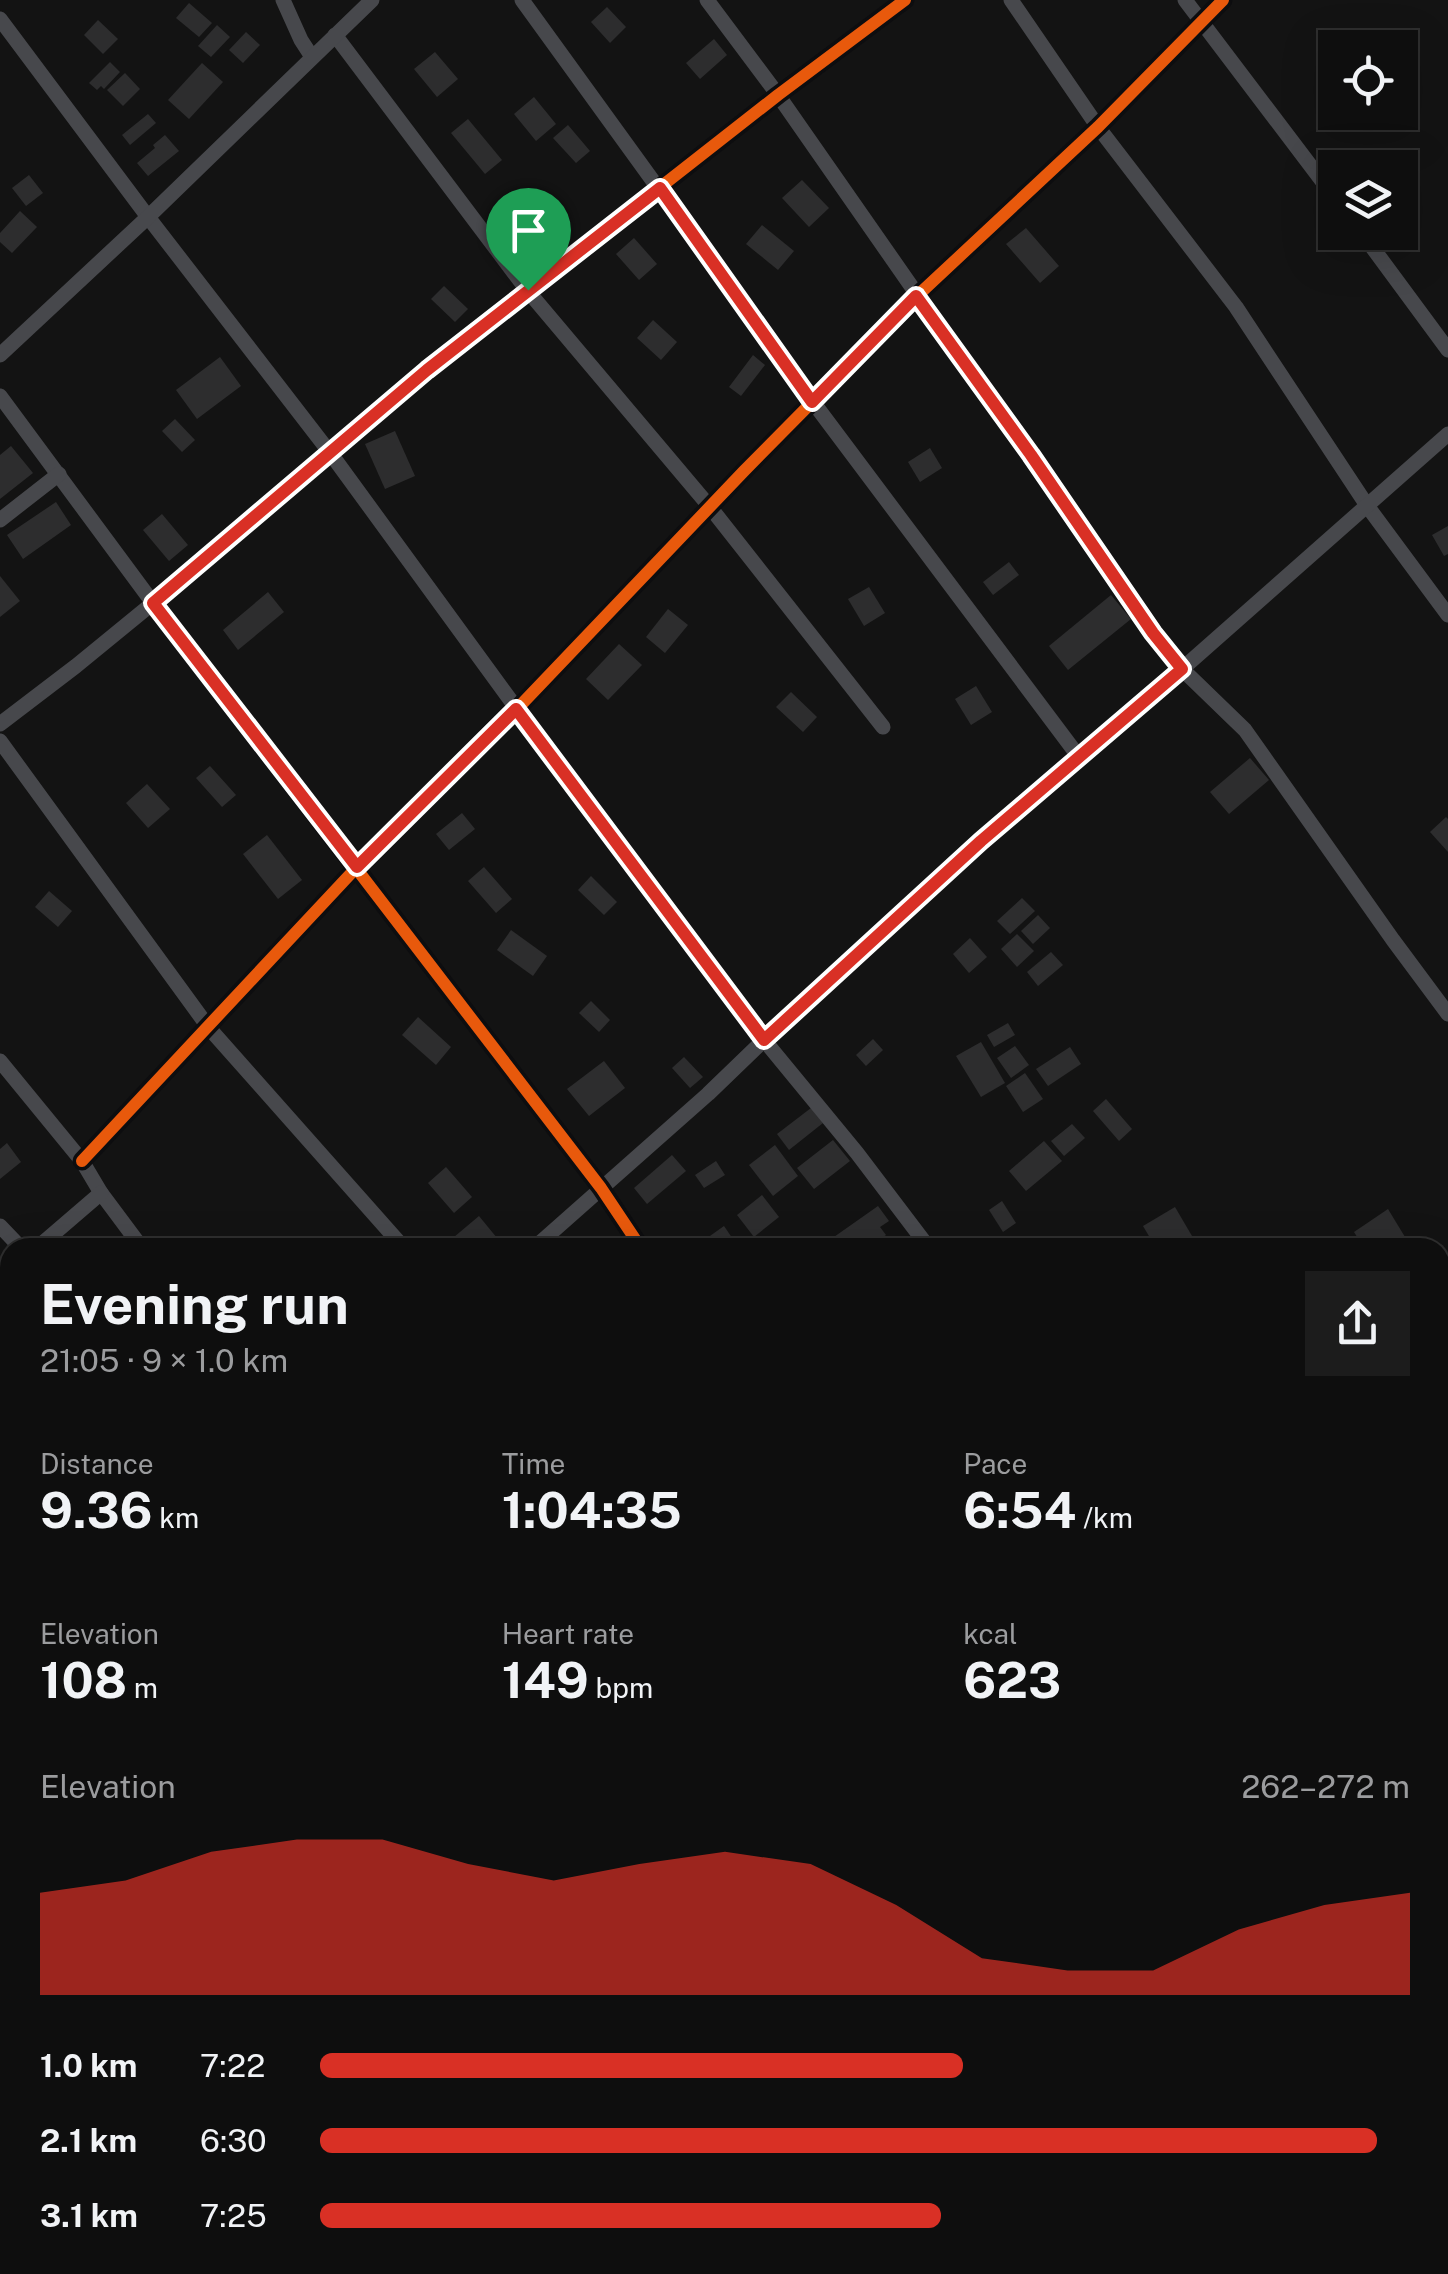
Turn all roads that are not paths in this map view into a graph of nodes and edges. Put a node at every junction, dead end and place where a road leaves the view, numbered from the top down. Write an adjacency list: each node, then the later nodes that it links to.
1 (283, 0): 12 (street)
2 (372, 0): 11 (street)
3 (522, 0): 16 (street)
4 (707, 0): 13 (street)
5 (905, 0): 13 (street)
6 (1011, 0): 14 (street)
7 (1185, 0): 10 (street)
8 (1223, 0): 10 (street)
9 (0, 20): 17 (street)
10 (1202, 20): 14 (street); 15 (street)
11 (335, 35): 12 (street); 19 (street)
12 (312, 57): 17 (street)
13 (778, 95): 16 (street); 20 (street)
14 (1098, 127): 20 (street); 29 (street)
15 (1318, 175)
16 (660, 188): 19 (street); 24 (street)
17 (148, 217): 22 (street); 26 (street)
18 (1373, 250): 21 (street)
19 (528, 290): 26 (street); 28 (street)
20 (916, 296): 24 (street); 33 (street)
21 (1448, 350)
22 (0, 355)
23 (0, 396): 27 (street)
24 (812, 402): 28 (street); 38 (street)
25 (1448, 434): 29 (street)
26 (331, 454): 31 (street); 34 (street)
27 (60, 474): 30 (street); 31 (street)
28 (710, 506): 34 (street); 36 (street)
29 (1368, 507): 32 (street); 33 (street)
30 (0, 520)
31 (153, 603): 35 (street); 39 (street)
32 (1448, 615)
33 (1182, 669): 38 (street); 40 (street)
34 (516, 709): 39 (street); 42 (street)
35 (0, 724)
36 (884, 727)
37 (0, 740): 41 (street)
38 (1079, 757): 42 (street)
39 (357, 867): 41 (street); 45 (street)
40 (1448, 1014)
41 (208, 1028): 44 (street); 49 (street)
42 (764, 1040): 45 (street); 52 (street)
43 (0, 1061): 44 (street)
44 (82, 1161): 46 (street)
45 (601, 1188): 50 (street); 51 (street)
46 (101, 1193): 47 (street); 48 (street)
47 (49, 1238)
48 (135, 1238)
49 (395, 1238)
50 (545, 1238)
51 (634, 1238)
52 (921, 1238)

